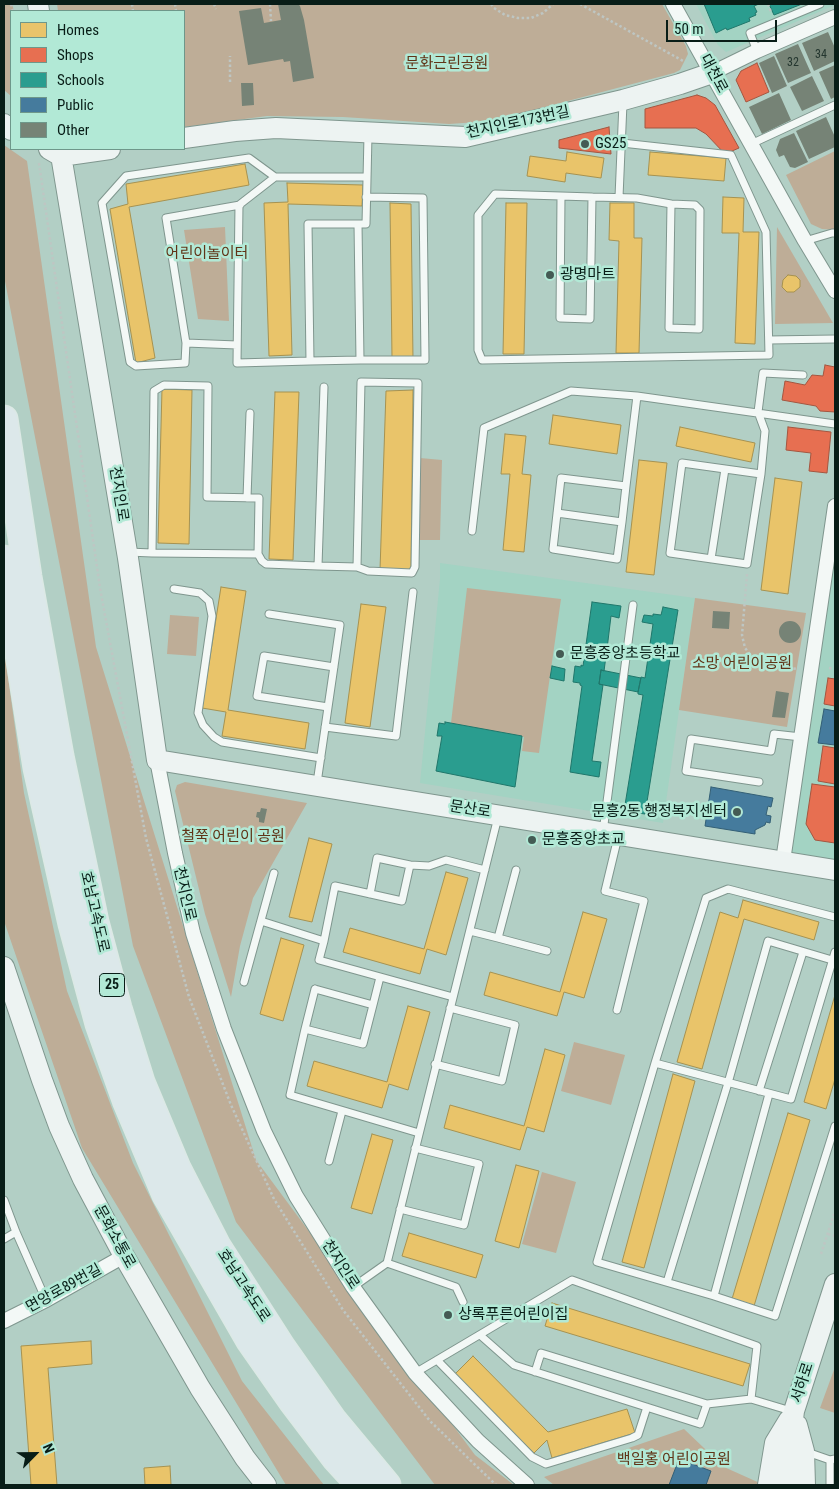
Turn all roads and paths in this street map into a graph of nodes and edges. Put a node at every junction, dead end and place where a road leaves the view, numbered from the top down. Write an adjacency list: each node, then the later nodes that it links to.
1 (214, 4): 8 (path)
2 (270, 4): 10 (path)
3 (491, 4): 4 (path)
4 (553, 4)
5 (580, 4): 13 (path)
6 (673, 4): 14 (street, 대천로)
7 (820, 4): 11 (lane)
8 (216, 9)
9 (835, 17): 11 (street, 천지인로173번길)
10 (271, 21)
11 (757, 51): 14 (street, 천지인로173번길)
12 (230, 56): 15 (path)
13 (685, 62)
14 (712, 73): 16 (street, 천지인로173번길); 21 (street, 대천로)
15 (230, 82)
16 (623, 100): 18 (street, 천지인로173번길); 20 (lane)
17 (835, 105): 21 (lane)
18 (368, 132): 19 (street, 천지인로173번길); 25 (lane)
19 (185, 138)
20 (622, 143): 30 (lane); 37 (lane)
21 (751, 144): 35 (street, 대천로)
22 (83, 150): 23 (street)
23 (56, 151): 58 (street, 천지인로)
24 (40, 172): 147 (path)
25 (367, 176): 26 (lane); 28 (lane)
26 (274, 177): 32 (lane); 39 (lane)
27 (561, 196): 29 (lane); 29 (lane); 37 (lane)
28 (366, 197): 33 (lane); 41 (lane)
29 (592, 197): 30 (lane)
30 (619, 197): 31 (lane)
31 (671, 204): 31 (lane)
32 (240, 205): 39 (lane); 40 (lane)
33 (358, 224): 41 (lane); 42 (lane)
34 (835, 233): 35 (lane)
35 (805, 241): 36 (street, 대천로)
36 (835, 290)
37 (769, 340): 38 (lane)
38 (835, 340)
39 (186, 343): 40 (lane)
40 (237, 345): 42 (lane)
41 (360, 360): 42 (lane)
42 (310, 361)
43 (803, 375): 46 (lane)
44 (324, 387): 64 (lane)
45 (637, 396): 46 (lane); 52 (lane); 57 (lane)
46 (758, 412): 49 (lane); 51 (lane)
47 (250, 413): 53 (lane)
48 (4, 420): 146 (highway, 호남고속도로 / 25)
49 (835, 424)
50 (725, 469): 51 (lane); 62 (lane); 62 (lane)
51 (760, 474): 63 (lane)
52 (626, 486): 55 (lane); 56 (lane)
53 (247, 498): 59 (lane); 60 (lane)
54 (835, 506): 76 (street)
55 (557, 513): 56 (lane); 56 (lane)
56 (622, 522)
57 (472, 531)
58 (127, 552): 59 (lane); 78 (street, 천지인로)
59 (152, 552): 60 (lane)
60 (258, 554): 64 (lane)
61 (4, 559): 145 (highway, 호남고속도로 / 25)
62 (711, 559): 63 (lane)
63 (747, 564): 73 (path)
64 (318, 566): 65 (lane)
65 (357, 567): 65 (lane)
66 (174, 590): 77 (lane)
67 (413, 592): 75 (lane)
68 (633, 605): 82 (lane)
69 (269, 614): 70 (lane)
70 (334, 667): 74 (lane); 74 (lane)
71 (829, 668): 72 (path)
72 (835, 669)
73 (797, 670)
74 (328, 707): 75 (lane)
75 (325, 727): 77 (lane)
76 (801, 737): 79 (lane); 83 (street)
77 (321, 758): 80 (lane)
78 (157, 760): 80 (street, 문산로); 129 (street, 천지인로)
79 (759, 782)
80 (317, 786): 81 (street, 문산로)
81 (498, 815): 82 (street, 문산로); 85 (lane)
82 (611, 833): 83 (street, 문산로); 105 (lane)
83 (783, 861): 87 (street, 문산로)
84 (410, 865): 85 (lane); 89 (lane); 89 (lane)
85 (485, 870): 92 (lane)
86 (516, 870): 93 (lane)
87 (835, 870)
88 (274, 874): 91 (lane)
89 (370, 894): 94 (lane)
90 (835, 917): 107 (lane)
91 (261, 921): 94 (lane); 101 (lane)
92 (470, 931): 93 (lane); 102 (lane)
93 (498, 938): 95 (lane)
94 (324, 941): 100 (lane)
95 (548, 951)
96 (802, 952): 98 (lane); 109 (lane); 110 (lane)
97 (835, 952): 98 (lane)
98 (832, 960): 111 (lane)
99 (4, 970): 125 (street, 문화소통로)
100 (380, 977): 102 (lane); 103 (lane)
101 (244, 982)
102 (453, 997): 104 (lane)
103 (373, 1004): 106 (lane); 106 (lane)
104 (450, 1008): 108 (lane); 108 (lane)
105 (617, 1010)
106 (305, 1029): 112 (lane)
107 (655, 1063): 109 (lane); 127 (lane)
108 (435, 1064): 114 (lane)
109 (728, 1083): 110 (lane); 127 (lane)
110 (759, 1091): 111 (lane)
111 (769, 1094): 130 (lane)
112 (342, 1110): 114 (lane); 116 (lane)
113 (835, 1126): 130 (lane)
114 (419, 1133): 115 (lane)
115 (416, 1148): 118 (lane); 118 (lane)
116 (329, 1161)
117 (4, 1200): 120 (lane)
118 (400, 1209): 126 (lane)
119 (834, 1214): 121 (path)
120 (16, 1232): 123 (lane); 131 (lane)
121 (828, 1234): 122 (path); 124 (path)
122 (835, 1236)
123 (4, 1239)
124 (821, 1254)
125 (124, 1256): 131 (street, 면앙로89번길); 144 (street, 문화소통로)
126 (387, 1263): 129 (lane); 132 (lane)
127 (667, 1282): 130 (lane)
128 (835, 1284): 141 (street, 서하로)
129 (353, 1287): 137 (street, 천지인로)
130 (714, 1296)
131 (46, 1300): 133 (street, 면앙로89번길)
132 (463, 1302)
133 (4, 1322)
134 (480, 1335): 135 (lane); 136 (lane); 138 (lane)
135 (437, 1360): 137 (lane); 140 (lane)
136 (535, 1372): 139 (lane); 140 (lane)
137 (415, 1374): 148 (street, 천지인로)
138 (751, 1399): 139 (lane); 141 (lane)
139 (707, 1404): 140 (lane)
140 (647, 1407)
141 (794, 1411): 142 (street); 149 (street); 150 (street, 서하로)
142 (804, 1451): 143 (lane); 151 (street)
143 (833, 1460): 152 (lane)
144 (266, 1485)
145 (360, 1485)
146 (387, 1485)
147 (496, 1485)
148 (527, 1485)
149 (768, 1485)
150 (785, 1485)
151 (805, 1485)
152 (830, 1485)

